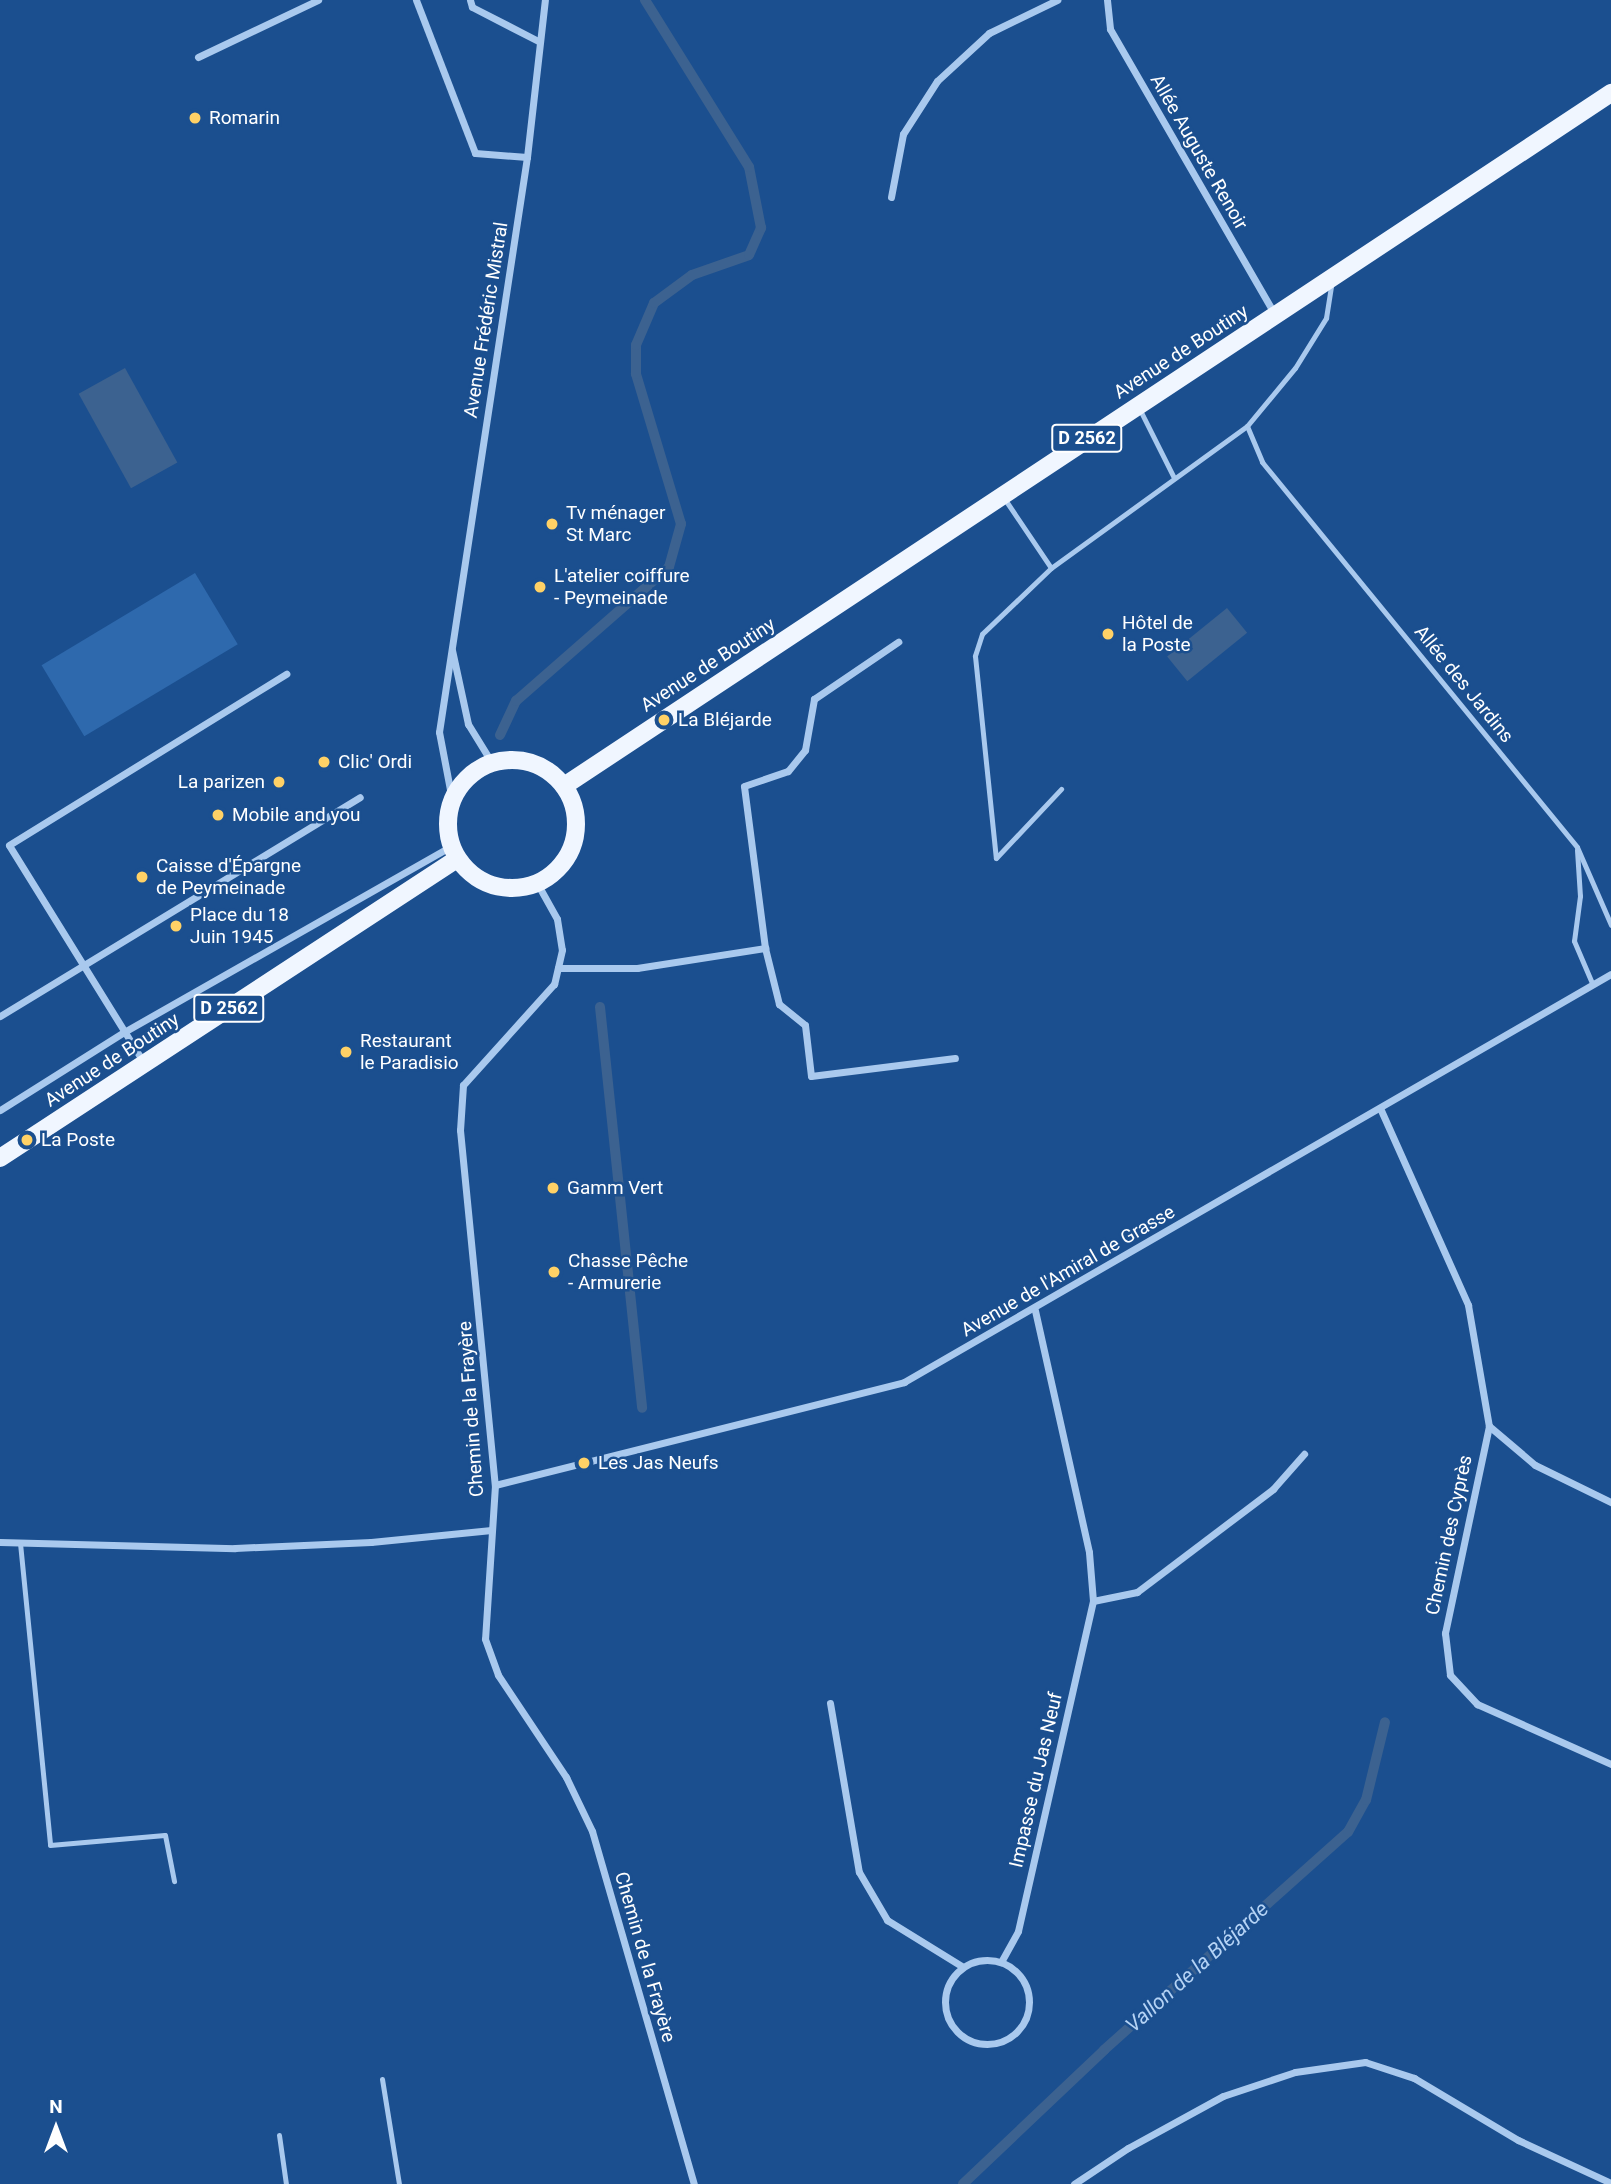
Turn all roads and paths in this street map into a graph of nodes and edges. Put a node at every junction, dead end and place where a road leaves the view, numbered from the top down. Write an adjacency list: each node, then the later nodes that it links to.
1 (318, 0): 8 (street)
2 (416, 0): 10 (street)
3 (470, 0): 7 (street)
4 (545, 0): 7 (street, Avenue Frédéric Mistral)
5 (1057, 0): 11 (street)
6 (1107, 0): 13 (street, Allée Auguste Renoir)
7 (540, 42): 10 (street, Avenue Frédéric Mistral)
8 (198, 57)
9 (1611, 93): 12 (main road, Avenue de Boutiny / D 2562)
10 (527, 158): 20 (street, Avenue Frédéric Mistral)
11 (891, 197)
12 (1333, 276): 13 (main road, Avenue de Boutiny / D 2562); 15 (lane)
13 (1275, 315): 14 (main road, Avenue de Boutiny / D 2562)
14 (1138, 404): 16 (lane); 17 (main road, Avenue de Boutiny / D 2562)
15 (1247, 426): 16 (lane); 28 (lane, Allée des Jardins)
16 (1174, 478): 18 (lane)
17 (1002, 495): 18 (lane); 23 (main road, Avenue de Boutiny / D 2562)
18 (1051, 568): 24 (lane)
19 (898, 642): 32 (street)
20 (451, 644): 22 (street, Avenue Frédéric Mistral); 26 (street, Avenue Frédéric Mistral)
21 (286, 674): 27 (street)
22 (492, 763): 23 (main road); 26 (main road)
23 (564, 786): 30 (main road)
24 (1061, 789)
25 (360, 797): 33 (street)
26 (452, 800): 29 (main road)
27 (3, 847): 33 (street)
28 (1577, 847): 31 (lane, Allée des Jardins); 36 (lane)
29 (454, 852): 30 (main road); 38 (street); 40 (main road, Avenue de Boutiny / D 2562)
30 (537, 883): 34 (street, Chemin de la Frayère)
31 (1611, 925)
32 (765, 948): 34 (street); 39 (street)
33 (82, 966): 37 (street); 38 (street)
34 (558, 968): 47 (street, Chemin de la Frayère)
35 (1611, 974): 36 (street, Avenue de l'Amiral de Grasse)
36 (1592, 983): 41 (street, Avenue de l'Amiral de Grasse)
37 (0, 1016)
38 (124, 1032): 40 (street); 42 (street)
39 (955, 1058)
40 (144, 1063): 43 (main road, Avenue de Boutiny / D 2562)
41 (1380, 1108): 44 (street, Avenue de l'Amiral de Grasse); 45 (street, Chemin des Cyprès)
42 (0, 1110)
43 (0, 1158)
44 (1035, 1310): 47 (street, Avenue de l'Amiral de Grasse); 52 (street, Impasse du Jas Neuf)
45 (1489, 1426): 48 (street); 54 (street, Chemin des Cyprès)
46 (1304, 1454): 52 (street)
47 (495, 1485): 49 (street, Chemin de la Frayère)
48 (1611, 1502)
49 (491, 1530): 51 (street); 63 (street, Chemin de la Frayère)
50 (0, 1542): 51 (street)
51 (20, 1543): 55 (lane)
52 (1093, 1601): 56 (street, Impasse du Jas Neuf)
53 (830, 1703): 57 (street)
54 (1611, 1764)
55 (174, 1881)
56 (1001, 1962): 57 (street); 57 (street)
57 (963, 1968)
58 (382, 2079): 62 (lane)
59 (279, 2135): 61 (lane)
60 (1611, 2183): 64 (street)
61 (286, 2184)
62 (399, 2184)
63 (694, 2184)
64 (1074, 2184)

